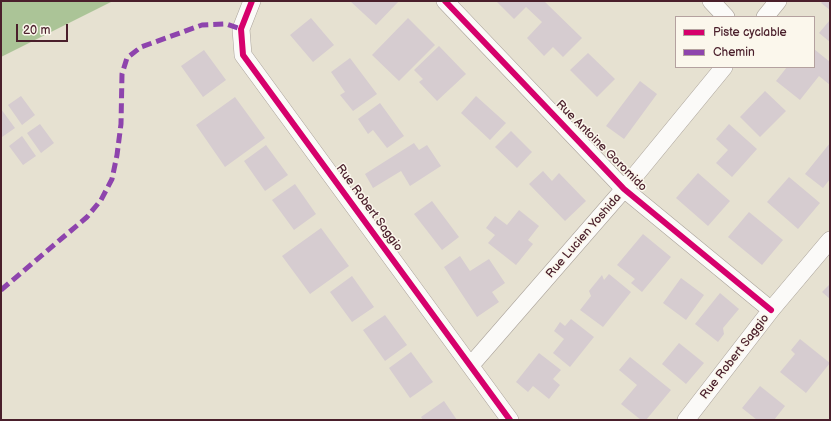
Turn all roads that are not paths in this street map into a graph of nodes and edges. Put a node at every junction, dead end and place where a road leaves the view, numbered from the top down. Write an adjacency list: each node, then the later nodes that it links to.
1 (252, 1): 11 (street, Rue Robert Saggio)
2 (445, 1): 8 (street, Rue Antoine Goromido)
3 (711, 1): 5 (street)
4 (778, 1): 6 (street)
5 (725, 16)
6 (766, 16)
7 (723, 68): 8 (street, Rue Lucien Yoshida)
8 (624, 189): 10 (street, Rue Antoine Goromido); 11 (street, Rue Lucien Yoshida)
9 (830, 240): 10 (street, Rue Robert Saggio)
10 (771, 310): 13 (street, Rue Robert Saggio)
11 (471, 365): 12 (street, Rue Robert Saggio)
12 (510, 420)
13 (686, 420)

